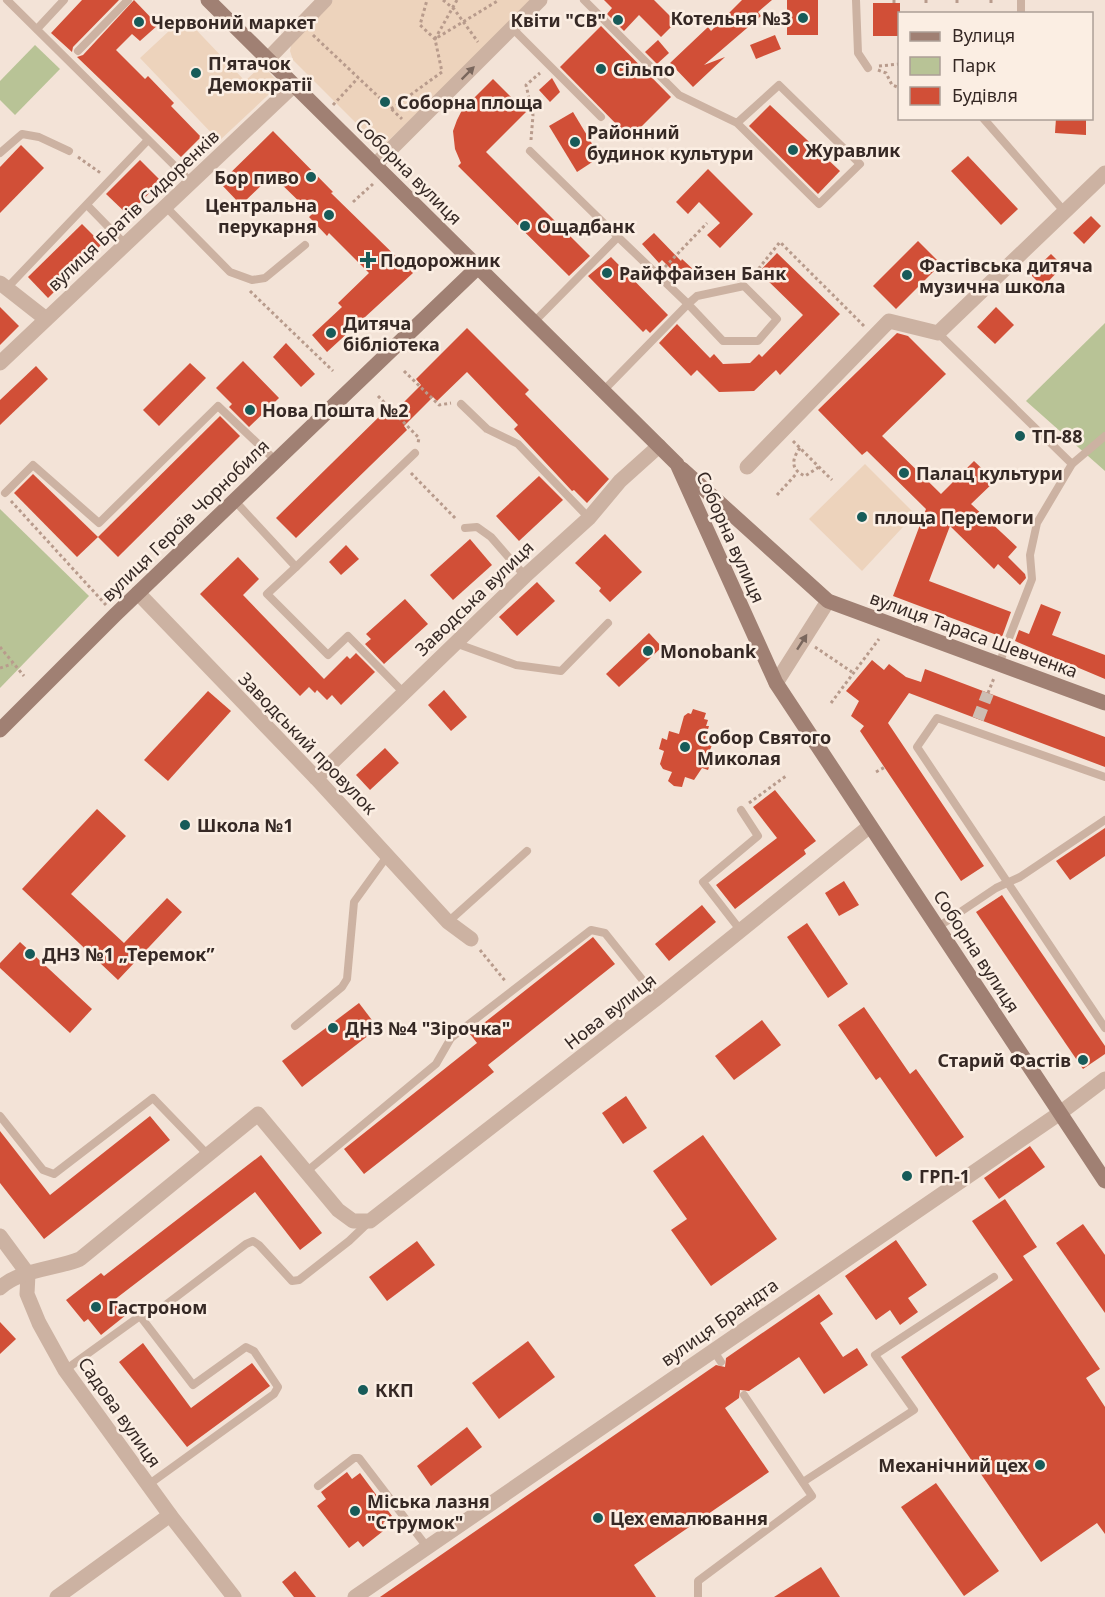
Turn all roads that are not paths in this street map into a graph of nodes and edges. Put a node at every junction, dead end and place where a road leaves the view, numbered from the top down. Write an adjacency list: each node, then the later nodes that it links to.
1 (7, 0): 10 (lane)
2 (64, 0): 10 (lane)
3 (128, 0): 11 (lane)
4 (208, 0): 12 (main road, Соборна вулиця)
5 (325, 0): 12 (street)
6 (540, 0): 9 (street)
7 (584, 0): 17 (lane)
8 (856, 0): 13 (lane)
9 (512, 28): 15 (lane); 22 (street, one-way to 9)
10 (36, 29): 18 (lane)
11 (78, 51)
12 (268, 59): 14 (main road, Соборна вулиця)
13 (868, 68)
14 (294, 85): 22 (main road, Соборна вулиця); 24 (street, вулиця Братів Сидоренків)
15 (601, 117)
16 (985, 120): 27 (lane)
17 (737, 123): 17 (lane)
18 (148, 140): 24 (lane); 25 (lane)
19 (69, 151): 21 (lane)
20 (530, 151): 28 (lane)
21 (0, 153)
22 (375, 165): 31 (main road, Соборна вулиця)
23 (1105, 172): 27 (street)
24 (191, 182): 26 (street, вулиця Братів Сидоренків)
25 (87, 205): 29 (lane); 32 (lane)
26 (165, 206): 29 (street, вулиця Братів Сидоренків); 30 (lane)
27 (1064, 211): 36 (street)
28 (618, 237): 33 (lane); 35 (lane)
29 (125, 244): 34 (street, вулиця Братів Сидоренків)
30 (304, 245)
31 (478, 267): 35 (main road, Соборна вулиця); 43 (main road, вулиця Героїв Чорнобиля)
32 (2, 286): 34 (street)
33 (688, 304): 33 (lane); 38 (lane)
34 (46, 319): 37 (street, вулиця Братів Сидоренків)
35 (534, 322): 38 (main road, Соборна вулиця)
36 (938, 333): 45 (lane); 46 (street)
37 (0, 363)
38 (603, 391): 41 (main road, Соборна вулиця)
39 (461, 404): 49 (lane)
40 (1105, 436): 45 (lane)
41 (659, 446): 44 (main road, Соборна вулиця); 49 (street, Заводська вулиця)
42 (415, 453): 51 (lane)
43 (276, 460): 47 (lane); 48 (main road, вулиця Героїв Чорнобиля)
44 (677, 464): 54 (main road); 58 (main road, Соборна вулиця)
45 (1072, 464): 57 (lane)
46 (747, 467)
47 (5, 494)
48 (234, 500): 51 (lane); 53 (main road, вулиця Героїв Чорнобиля)
49 (589, 518): 52 (street, Заводська вулиця)
50 (465, 528): 52 (lane)
51 (296, 567): 59 (lane)
52 (525, 576): 56 (street, Заводська вулиця)
53 (138, 593): 61 (main road, вулиця Героїв Чорнобиля); 63 (street, Заводський провулок)
54 (828, 601): 57 (main road, вулиця Тараса Шевченка); 58 (street, one-way to 54)
55 (608, 623): 56 (lane)
56 (455, 643): 59 (street, Заводська вулиця)
57 (999, 664): 60 (main road, вулиця Тараса Шевченка)
58 (776, 683): 66 (main road, Соборна вулиця)
59 (404, 693): 63 (street, Заводська вулиця)
60 (1105, 703)
61 (0, 730)
62 (1105, 777): 69 (lane)
63 (316, 778): 68 (street, Заводський провулок)
64 (741, 810): 72 (lane)
65 (1105, 820): 69 (lane)
66 (870, 826): 71 (main road, Соборна вулиця); 72 (street, Нова вулиця)
67 (527, 851): 70 (lane)
68 (388, 855): 70 (street, Заводський провулок); 75 (lane)
69 (1007, 883): 71 (lane); 76 (lane)
70 (448, 922): 73 (street, Заводський провулок)
71 (938, 927): 78 (main road, Соборна вулиця)
72 (741, 931): 74 (street, Нова вулиця)
73 (471, 939)
74 (657, 998): 81 (lane); 83 (street, Нова вулиця)
75 (295, 1026)
76 (1105, 1028)
77 (1105, 1079): 78 (street, вулиця Брандта)
78 (1060, 1113): 82 (main road, Соборна вулиця); 97 (street, вулиця Брандта)
79 (0, 1116): 80 (lane)
80 (209, 1156): 81 (street); 86 (street)
81 (306, 1172): 83 (street)
82 (1105, 1181)
83 (370, 1221): 90 (lane)
84 (0, 1236): 85 (street)
85 (17, 1259): 86 (street); 88 (street)
86 (28, 1274): 89 (street); 91 (street, Садова вулиця)
87 (994, 1276): 93 (lane)
88 (0, 1279)
89 (0, 1288)
90 (140, 1316): 91 (lane); 94 (lane)
91 (65, 1370): 94 (street, Садова вулиця)
92 (744, 1395): 93 (lane)
93 (803, 1482): 101 (lane)
94 (148, 1485): 96 (street, Садова вулиця)
95 (318, 1486): 97 (lane)
96 (170, 1515): 98 (street); 99 (street, Садова вулиця)
97 (427, 1547): 100 (street, вулиця Брандта)
98 (57, 1597)
99 (234, 1597)
100 (355, 1597)
101 (698, 1597)

